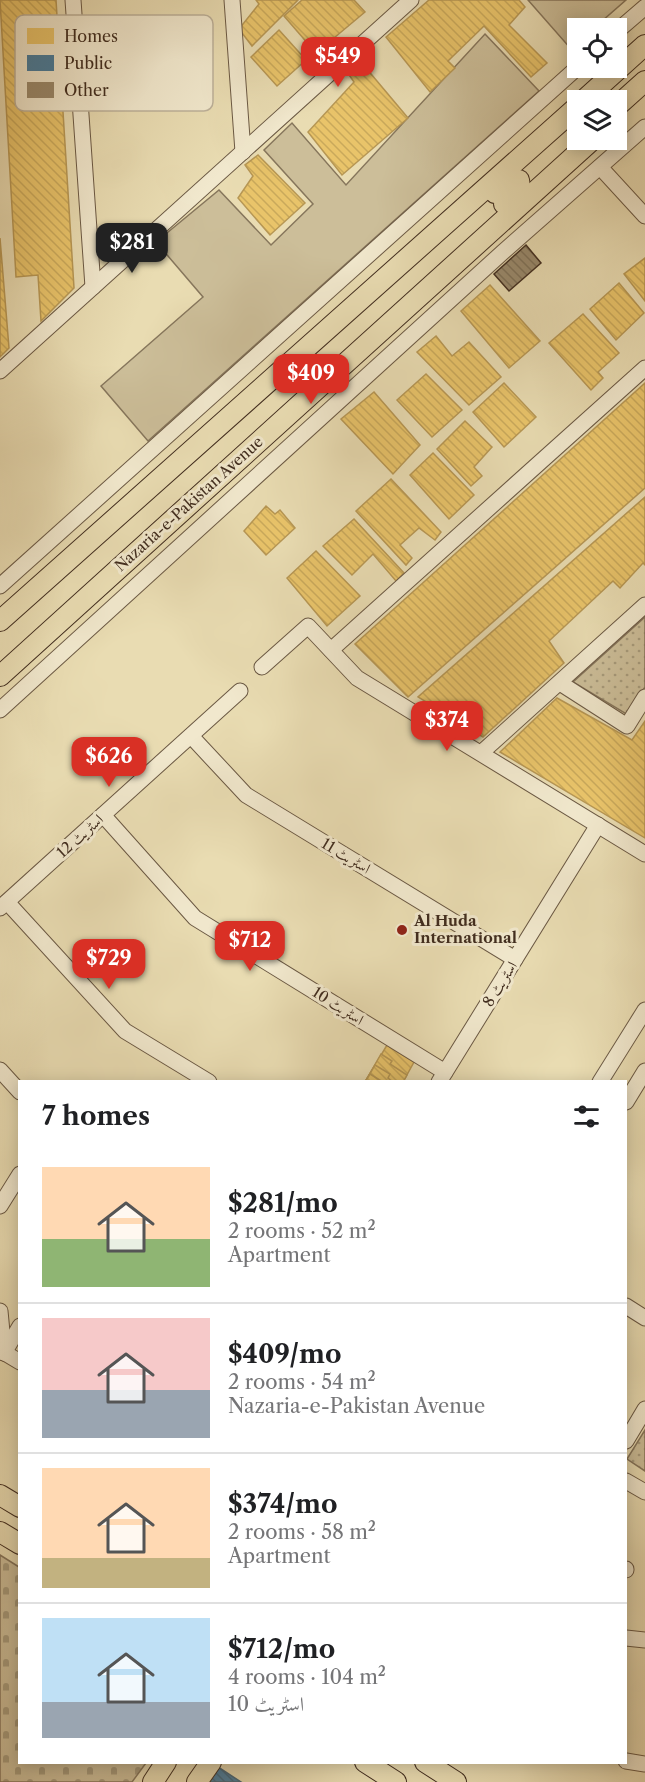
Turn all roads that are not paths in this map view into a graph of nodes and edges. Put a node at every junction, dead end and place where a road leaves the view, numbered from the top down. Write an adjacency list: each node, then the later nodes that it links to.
1 (73, 0): 5 (street)
2 (232, 0): 21 (street)
3 (411, 0): 21 (street)
4 (645, 7): 6 (street)
5 (74, 15)
6 (627, 23)
7 (638, 52): 10 (main road); 11 (main road)
8 (567, 77): 29 (street)
9 (645, 81): 13 (main road)
10 (595, 90)
11 (608, 90)
12 (645, 92): 14 (main road)
13 (627, 97)
14 (627, 108)
15 (81, 111): 25 (street)
16 (567, 116): 24 (main road)
17 (645, 127): 22 (street)
18 (567, 128): 19 (main road)
19 (568, 150)
20 (581, 150): 26 (main road, Nazaria-e-Pakistan Avenue)
21 (243, 152): 25 (street)
22 (600, 167): 23 (street); 38 (street)
23 (645, 216)
24 (380, 281): 26 (main road); 31 (main road)
25 (93, 287): 28 (street)
26 (411, 302): 34 (main road, Nazaria-e-Pakistan Avenue)
27 (645, 368): 32 (street)
28 (0, 371)
29 (0, 586)
30 (645, 605): 35 (street)
31 (0, 621)
32 (331, 650): 33 (street); 40 (street)
33 (262, 667)
34 (0, 676)
35 (560, 683): 37 (street); 40 (street)
36 (240, 691): 39 (street, اسٹریٹ 12)
37 (645, 697)
38 (0, 710)
39 (191, 736): 41 (street, اسٹریٹ 12); 45 (street, اسٹریٹ 11)
40 (481, 753): 42 (street)
41 (103, 815): 44 (street, اسٹریٹ 12); 49 (street, اسٹریٹ 10)
42 (598, 825): 43 (street); 45 (street, اسٹریٹ 8)
43 (645, 854)
44 (3, 905): 50 (street)
45 (515, 959): 49 (street, اسٹریٹ 8)
46 (645, 1010): 51 (street)
47 (645, 1071): 53 (street)
48 (1, 1074): 52 (street)
49 (442, 1077)
50 (206, 1080)
51 (601, 1080)
52 (18, 1090)
53 (627, 1100)
54 (18, 1177): 55 (street)
55 (0, 1206)
56 (627, 1307): 58 (street)
57 (0, 1311): 60 (street)
58 (645, 1318)
59 (18, 1329): 60 (street)
60 (2, 1351): 61 (street)
61 (18, 1361)
62 (645, 1409): 63 (street)
63 (627, 1439)
64 (627, 1482): 65 (street)
65 (645, 1492)
66 (0, 1495): 67 (main road)
67 (18, 1506)
68 (0, 1532): 69 (main road)
69 (18, 1543)
70 (627, 1638): 71 (street)
71 (645, 1640)
72 (627, 1761): 77 (street)
73 (165, 1764): 78 (main road)
74 (210, 1764): 79 (main road)
75 (368, 1764): 80 (main road)
76 (428, 1764): 81 (main road)
77 (645, 1764)
78 (153, 1782)
79 (197, 1782)
80 (396, 1782)
81 (456, 1782)

